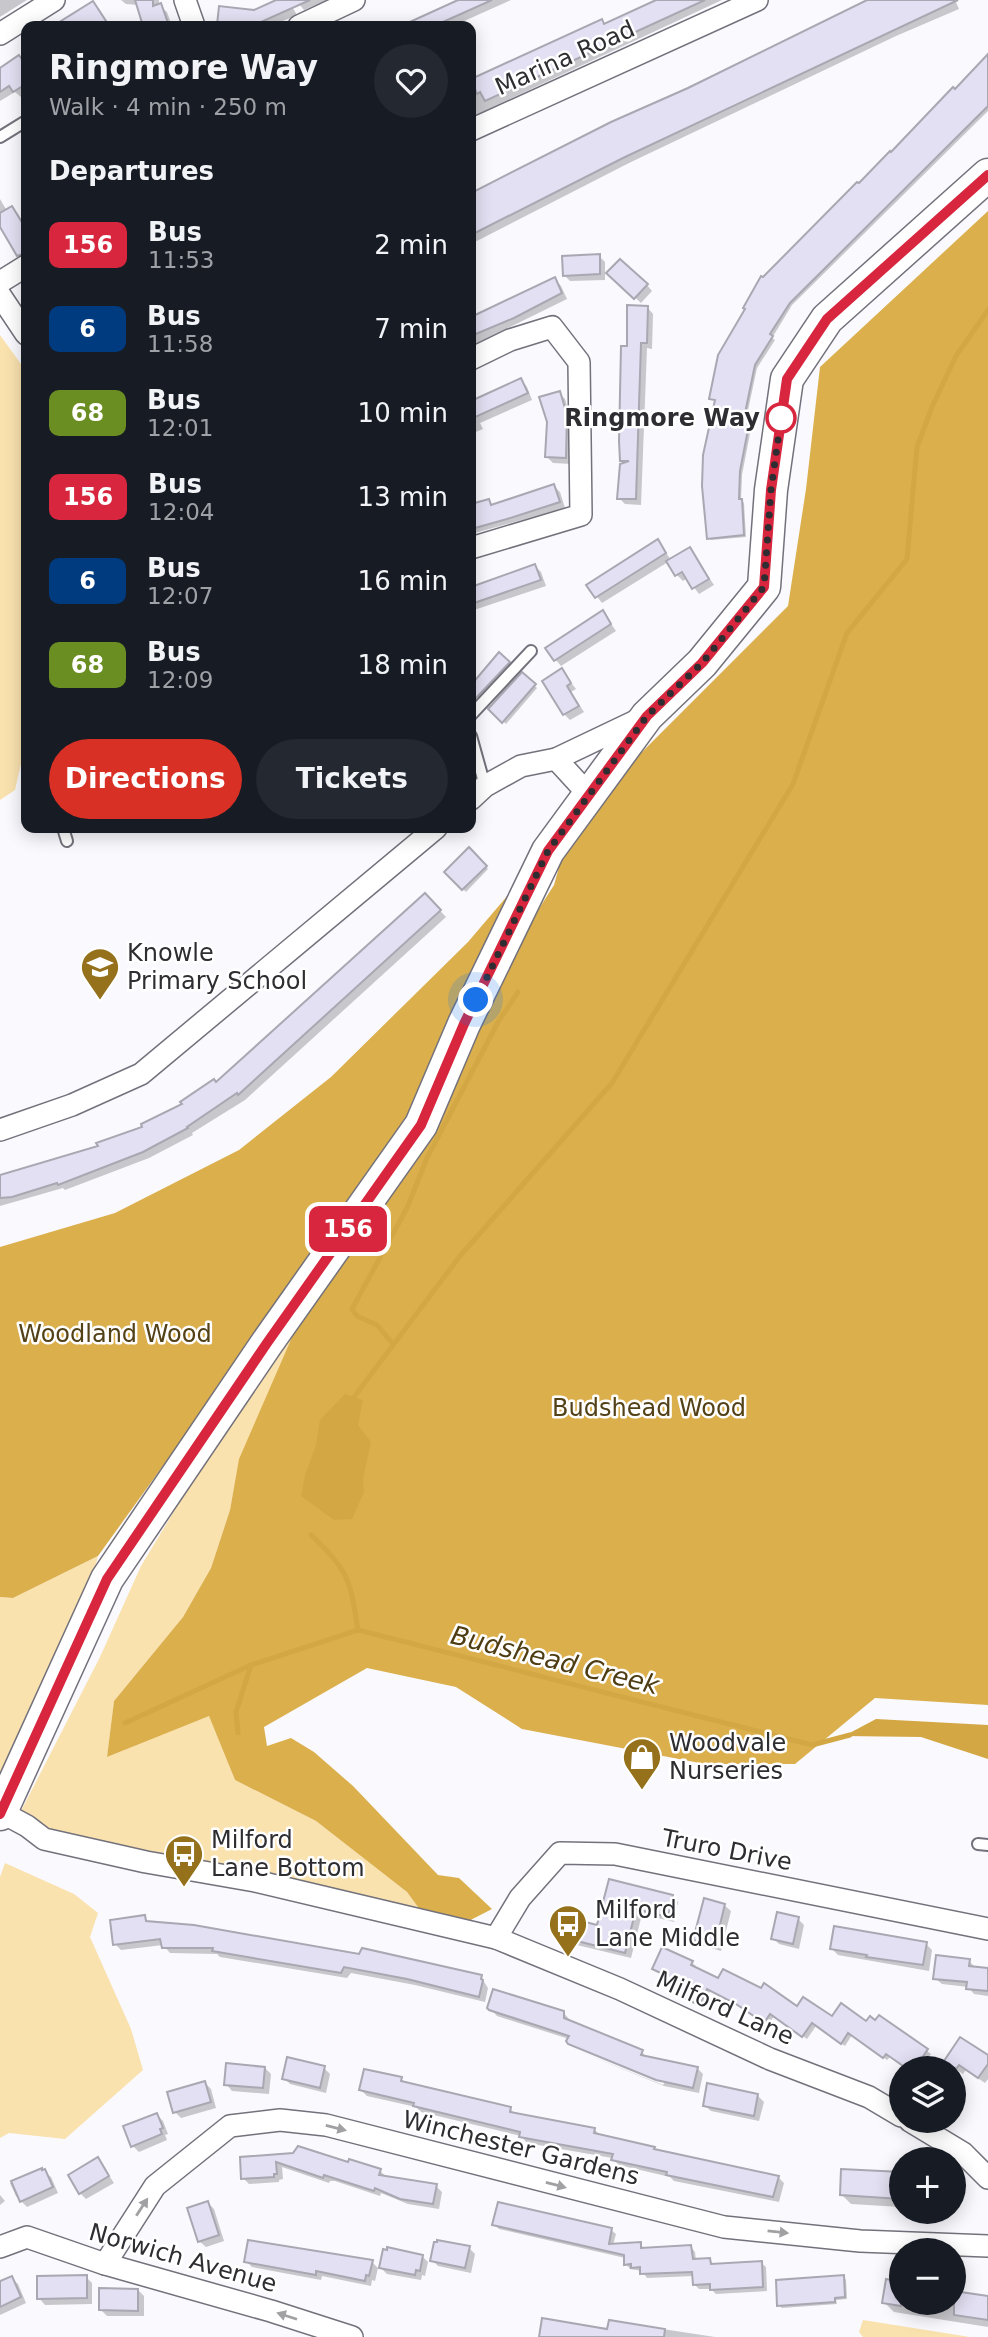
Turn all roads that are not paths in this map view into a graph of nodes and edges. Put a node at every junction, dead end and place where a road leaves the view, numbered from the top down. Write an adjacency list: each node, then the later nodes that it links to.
1 (54, 0): 7 (street)
2 (185, 0): 5 (street)
3 (354, 0): 6 (street)
4 (757, 0): 9 (street, Marina Road)
5 (192, 21)
6 (310, 21)
7 (0, 34)
8 (21, 124): 10 (lane)
9 (476, 128)
10 (0, 137)
11 (988, 175): 20 (street)
12 (21, 269): 13 (street)
13 (0, 282)
14 (0, 295): 15 (street)
15 (21, 326)
16 (476, 357): 17 (street)
17 (476, 546)
18 (531, 651): 19 (lane)
19 (476, 710)
20 (647, 716): 21 (street); 23 (street)
21 (556, 760): 22 (street); 23 (street)
22 (478, 792)
23 (589, 795): 28 (street)
24 (65, 833): 26 (lane)
25 (430, 833): 27 (street)
26 (67, 841)
27 (0, 1130)
28 (0, 1813): 30 (street, Milford Lane)
29 (988, 1928): 30 (street, Truro Drive)
30 (496, 1938): 31 (street, Milford Lane)
31 (889, 2109)
32 (929, 2133): 33 (street)
33 (988, 2178)
34 (988, 2246): 36 (street, Winchester Gardens, one-way to 34)
35 (0, 2247): 36 (street, Norwich Avenue)
36 (105, 2264): 37 (street, Norwich Avenue, one-way to 36)
37 (352, 2337)

